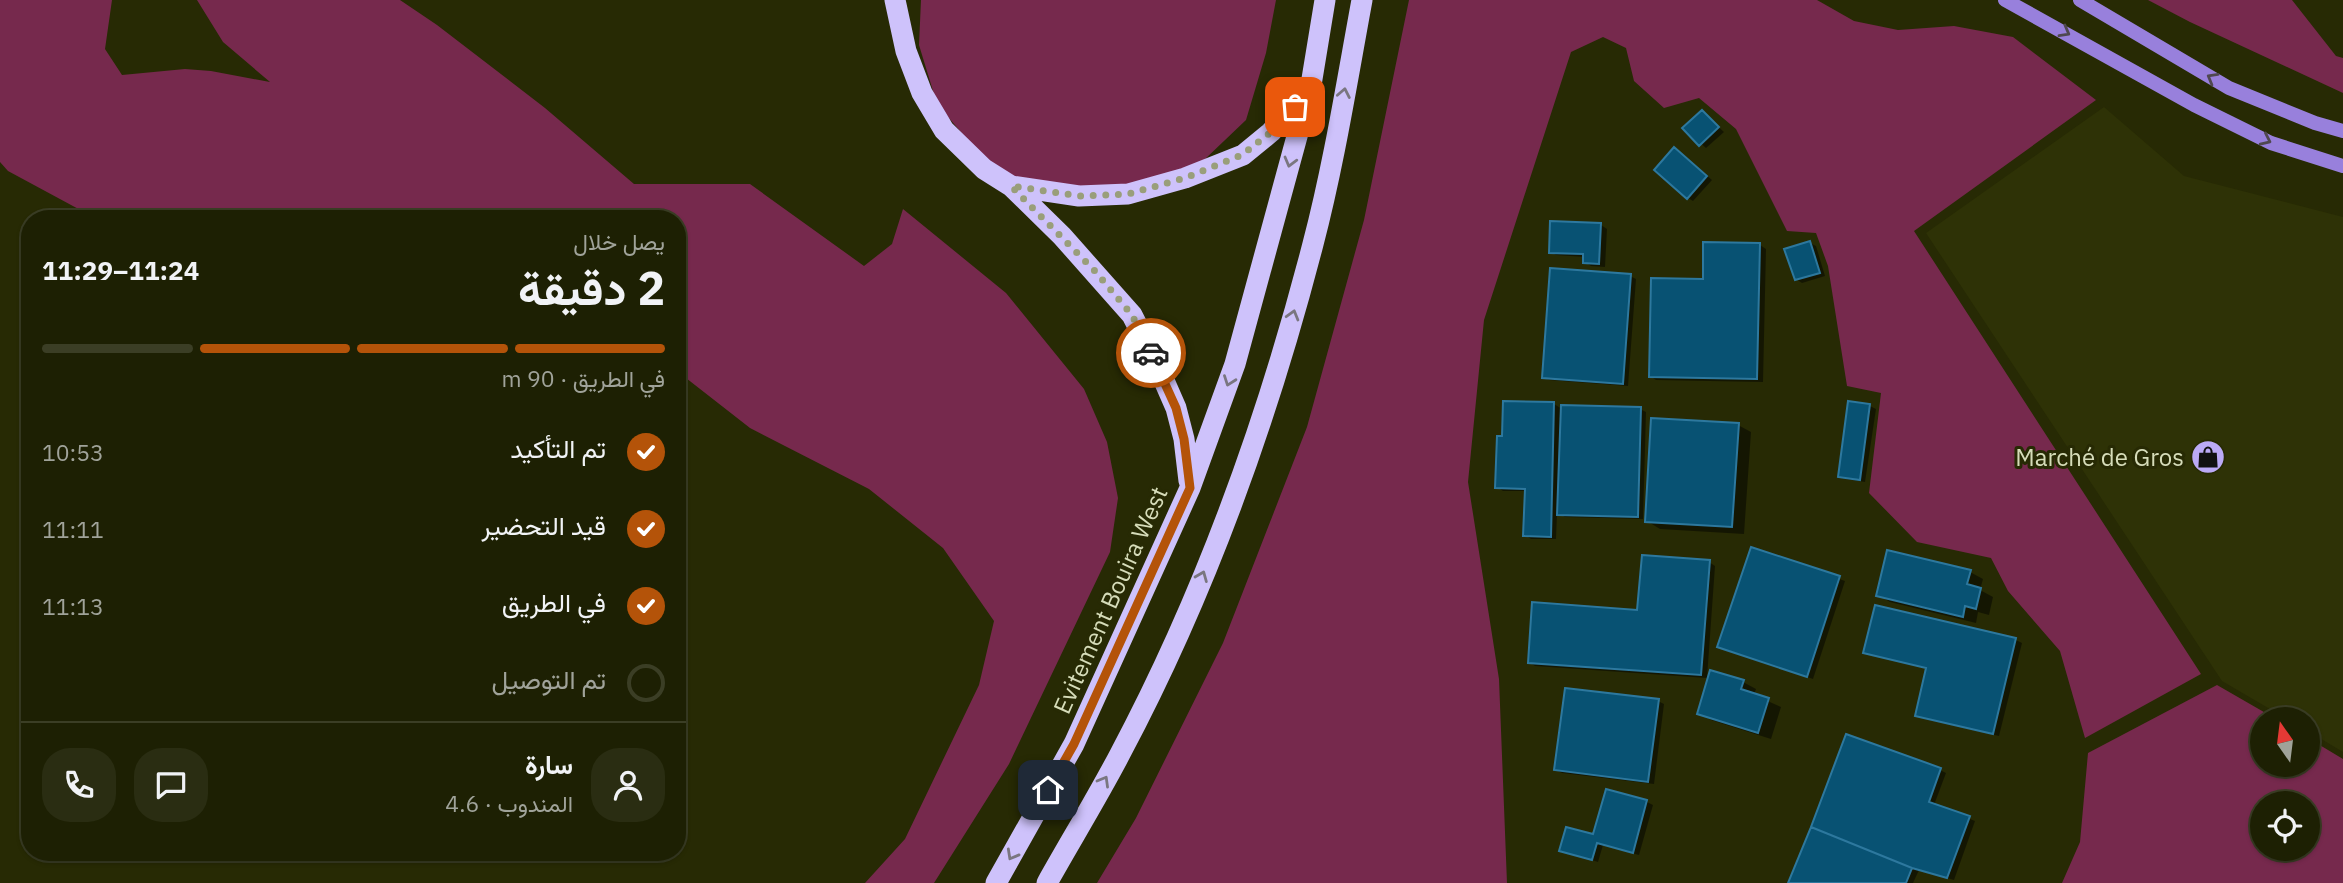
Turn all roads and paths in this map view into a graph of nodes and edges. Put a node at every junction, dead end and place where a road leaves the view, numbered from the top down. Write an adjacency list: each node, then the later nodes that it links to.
1 (895, 0): 9 (highway)
2 (1325, 0): 6 (highway, Evitement Bouira West)
3 (1362, 0): 12 (highway, one-way to 3)
4 (2005, 0): 8 (main road, one-way to 8)
5 (2080, 0): 7 (main road, one-way to 5)
6 (1311, 85): 9 (highway); 10 (highway, Evitement Bouira West, one-way to 10)
7 (2343, 131)
8 (2343, 166)
9 (1011, 186): 10 (highway)
10 (1190, 488): 11 (highway, Evitement Bouira West, one-way to 11)
11 (996, 883)
12 (1046, 883)

